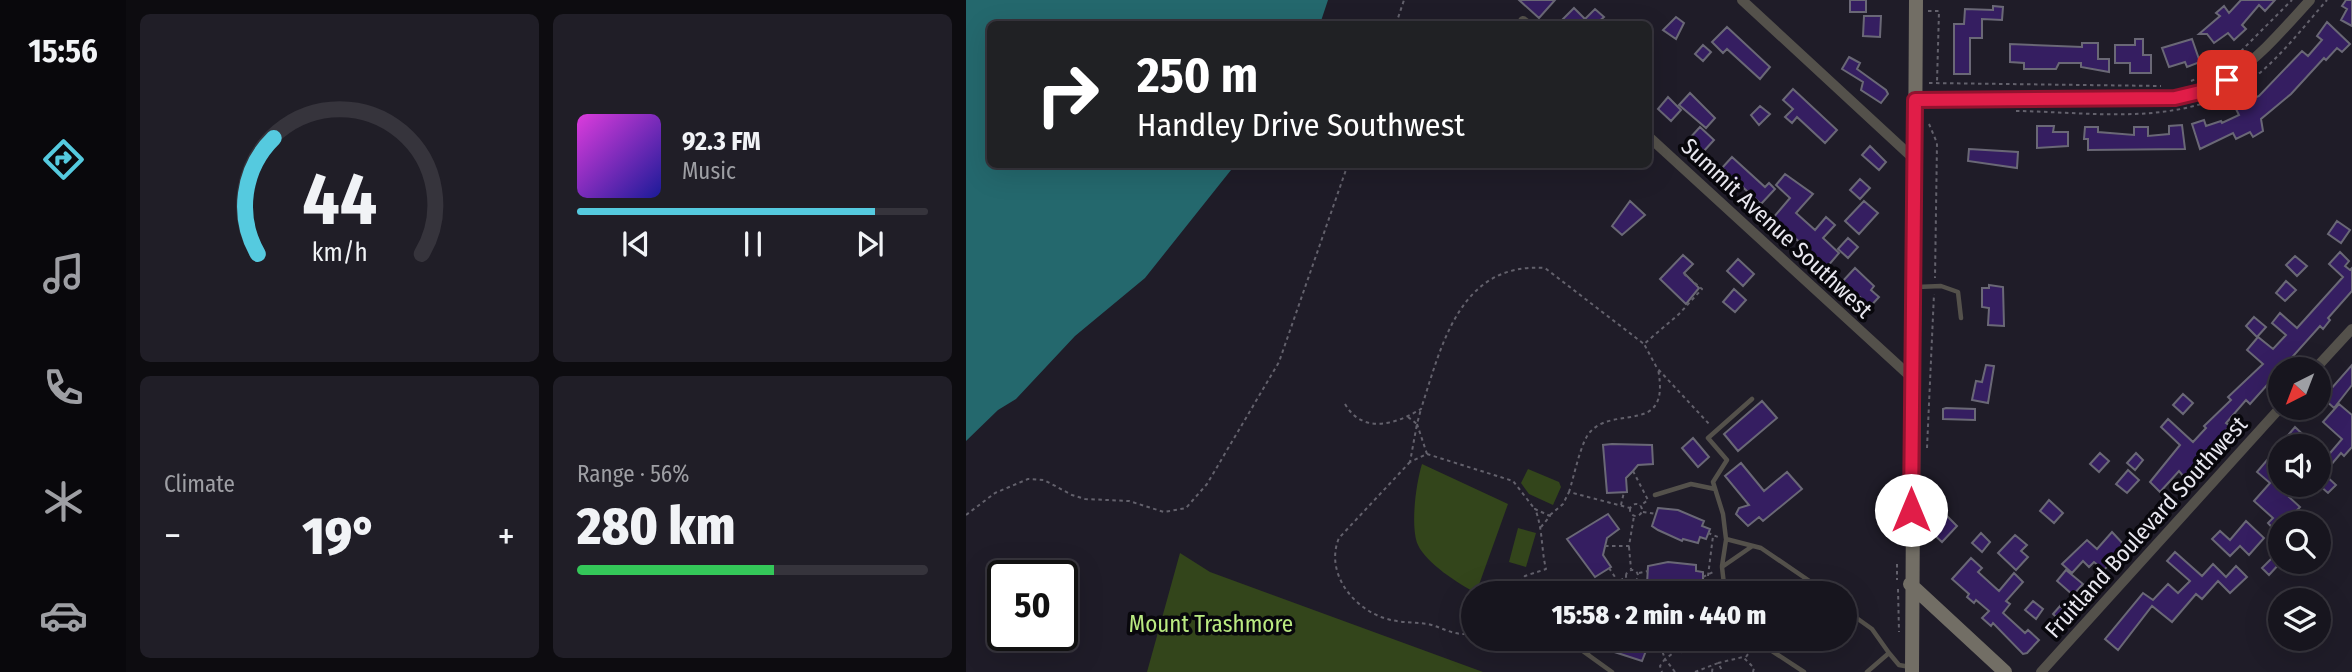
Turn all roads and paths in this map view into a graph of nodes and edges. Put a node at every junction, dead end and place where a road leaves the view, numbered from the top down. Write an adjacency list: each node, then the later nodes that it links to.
1 (1404, 0): 7 (path)
2 (1742, 0): 18 (street)
3 (2292, 0): 8 (path)
4 (2310, 0): 14 (street)
5 (2327, 0): 15 (path)
6 (1916, 6): 12 (path); 14 (main road)
7 (1397, 21)
8 (2229, 63)
9 (2222, 67): 10 (path)
10 (2191, 81)
11 (1927, 83): 12 (path)
12 (1937, 83): 13 (path)
13 (2167, 86)
14 (1915, 100): 18 (main road)
15 (2007, 111)
16 (1926, 117): 21 (path)
17 (1652, 140): 28 (street, Summit Avenue Southwest)
18 (1914, 159): 22 (main road)
19 (1347, 168): 50 (path)
20 (1684, 274): 25 (path)
21 (1935, 286): 22 (lane); 23 (lane); 37 (path)
22 (1912, 287): 28 (main road)
23 (1961, 318)
24 (2352, 328): 26 (street)
25 (1644, 344): 27 (path); 31 (path)
26 (2326, 357)
27 (1657, 368): 35 (path); 41 (path)
28 (1911, 377): 75 (main road)
29 (1752, 399): 35 (lane)
30 (1345, 404): 32 (path)
31 (1422, 409): 32 (path); 34 (path)
32 (1408, 416): 34 (path)
33 (2269, 420): 101 (street, Fruitland Boulevard Southwest)
34 (1417, 424): 36 (path); 38 (path)
35 (1716, 431): 40 (lane)
36 (1427, 454): 38 (path); 47 (path)
37 (1927, 454)
38 (1410, 461): 77 (path)
39 (1633, 471): 45 (path)
40 (1715, 488): 43 (lane); 56 (lane)
41 (1569, 492): 44 (path); 51 (path)
42 (1624, 492): 44 (path)
43 (1655, 495)
44 (1621, 506): 46 (path)
45 (1640, 506): 46 (path); 48 (path)
46 (1630, 508): 52 (path)
47 (1535, 509): 51 (path); 53 (path)
48 (1642, 512): 49 (path); 52 (path)
49 (1656, 514)
50 (966, 515)
51 (1550, 516): 53 (path)
52 (1634, 516): 58 (path)
53 (1541, 527): 69 (path)
54 (1708, 533): 55 (path)
55 (1713, 536): 56 (path); 66 (path)
56 (1726, 539): 59 (lane); 61 (lane)
57 (1605, 545): 58 (path)
58 (1629, 546): 63 (path)
59 (1752, 546): 61 (lane); 74 (lane)
60 (1897, 564): 78 (path)
61 (1722, 567): 66 (path); 73 (lane)
62 (1609, 568): 70 (path)
63 (1631, 570): 65 (path); 68 (path)
64 (1648, 571): 65 (path)
65 (1638, 574): 72 (path)
66 (1708, 576): 67 (path)
67 (1703, 577)
68 (1626, 578): 70 (path); 71 (path)
69 (1521, 581)
70 (1618, 581)
71 (1632, 581)
72 (1634, 581)
73 (1724, 581)
74 (1808, 581)
75 (1910, 584): 90 (main road); 100 (main road)
76 (1857, 618): 85 (lane)
77 (1461, 634)
78 (1899, 639)
79 (1585, 651): 84 (lane)
80 (1661, 651): 87 (path)
81 (1676, 651): 87 (path)
82 (1750, 651): 86 (path)
83 (1772, 651): 98 (lane)
84 (1588, 653): 91 (lane)
85 (1889, 653): 90 (lane); 99 (lane)
86 (1745, 658): 88 (path); 97 (path)
87 (1665, 659): 92 (path); 93 (path)
88 (1718, 663): 89 (path); 96 (path)
89 (1714, 664): 94 (path); 95 (path)
90 (1911, 670)
91 (1612, 672)
92 (1662, 672)
93 (1675, 672)
94 (1695, 672)
95 (1712, 672)
96 (1723, 672)
97 (1754, 672)
98 (1804, 672)
99 (1867, 672)
100 (2005, 672)
101 (2040, 672)

